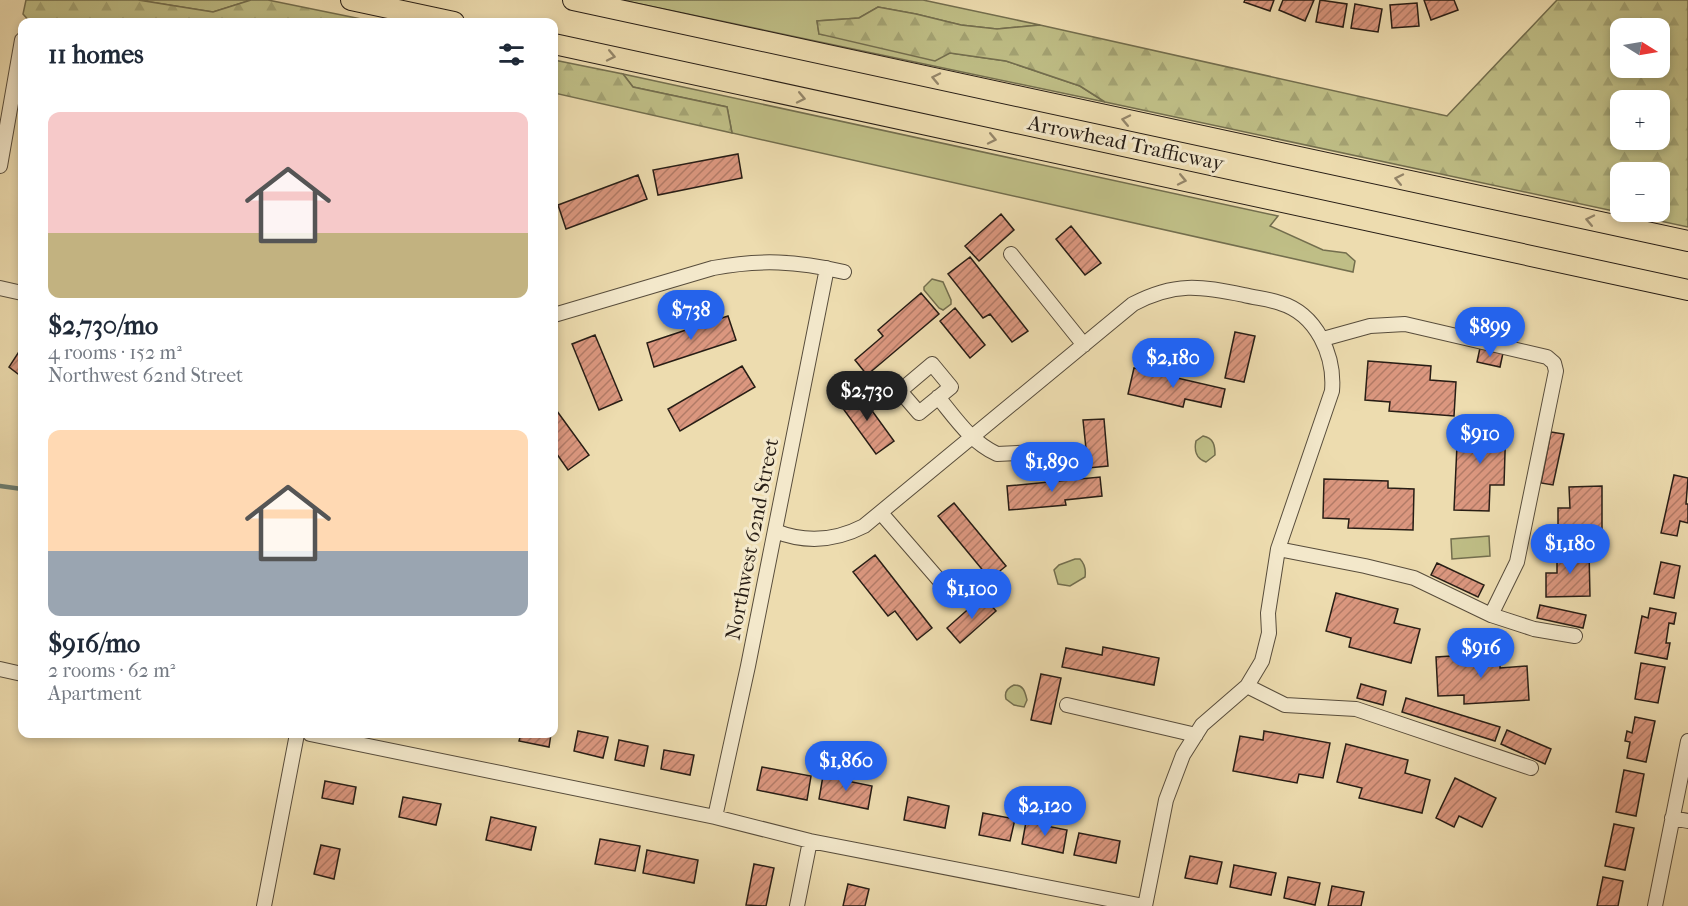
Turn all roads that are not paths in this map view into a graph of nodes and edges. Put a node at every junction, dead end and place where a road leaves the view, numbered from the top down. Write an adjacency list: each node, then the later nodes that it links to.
1 (351, 0): 3 (highway)
2 (573, 0): 7 (highway, Arrowhead Trafficway, one-way to 2)
3 (435, 18)
4 (558, 45): 12 (highway, Arrowhead Trafficway, one-way to 12)
5 (18, 63): 6 (street)
6 (0, 166)
7 (1688, 241)
8 (1011, 254): 16 (street)
9 (827, 268): 10 (street); 14 (street); 21 (street, Northwest 62nd Street)
10 (844, 272)
11 (0, 288): 13 (street)
12 (1688, 290)
13 (18, 292)
14 (558, 314)
15 (1323, 339): 16 (street); 22 (street); 24 (street)
16 (1084, 345): 18 (street)
17 (938, 397): 18 (street)
18 (972, 438): 19 (street); 20 (street)
19 (1060, 451)
20 (881, 513): 21 (street); 23 (street)
21 (775, 531): 35 (street, Northwest 62nd Street)
22 (1278, 549): 24 (street); 28 (street)
23 (946, 588)
24 (1491, 615): 25 (street)
25 (1575, 636)
26 (0, 669): 27 (street)
27 (18, 673)
28 (1247, 686): 30 (street); 34 (street)
29 (1067, 705): 30 (street)
30 (1196, 735): 41 (street)
31 (296, 738): 39 (street)
32 (330, 738): 35 (street)
33 (1688, 741): 36 (street)
34 (1531, 768)
35 (715, 817): 38 (street)
36 (1672, 818): 37 (street); 42 (street)
37 (1688, 821)
38 (810, 842): 40 (street); 41 (street)
39 (264, 906)
40 (797, 906)
41 (1145, 906)
42 (1655, 906)

